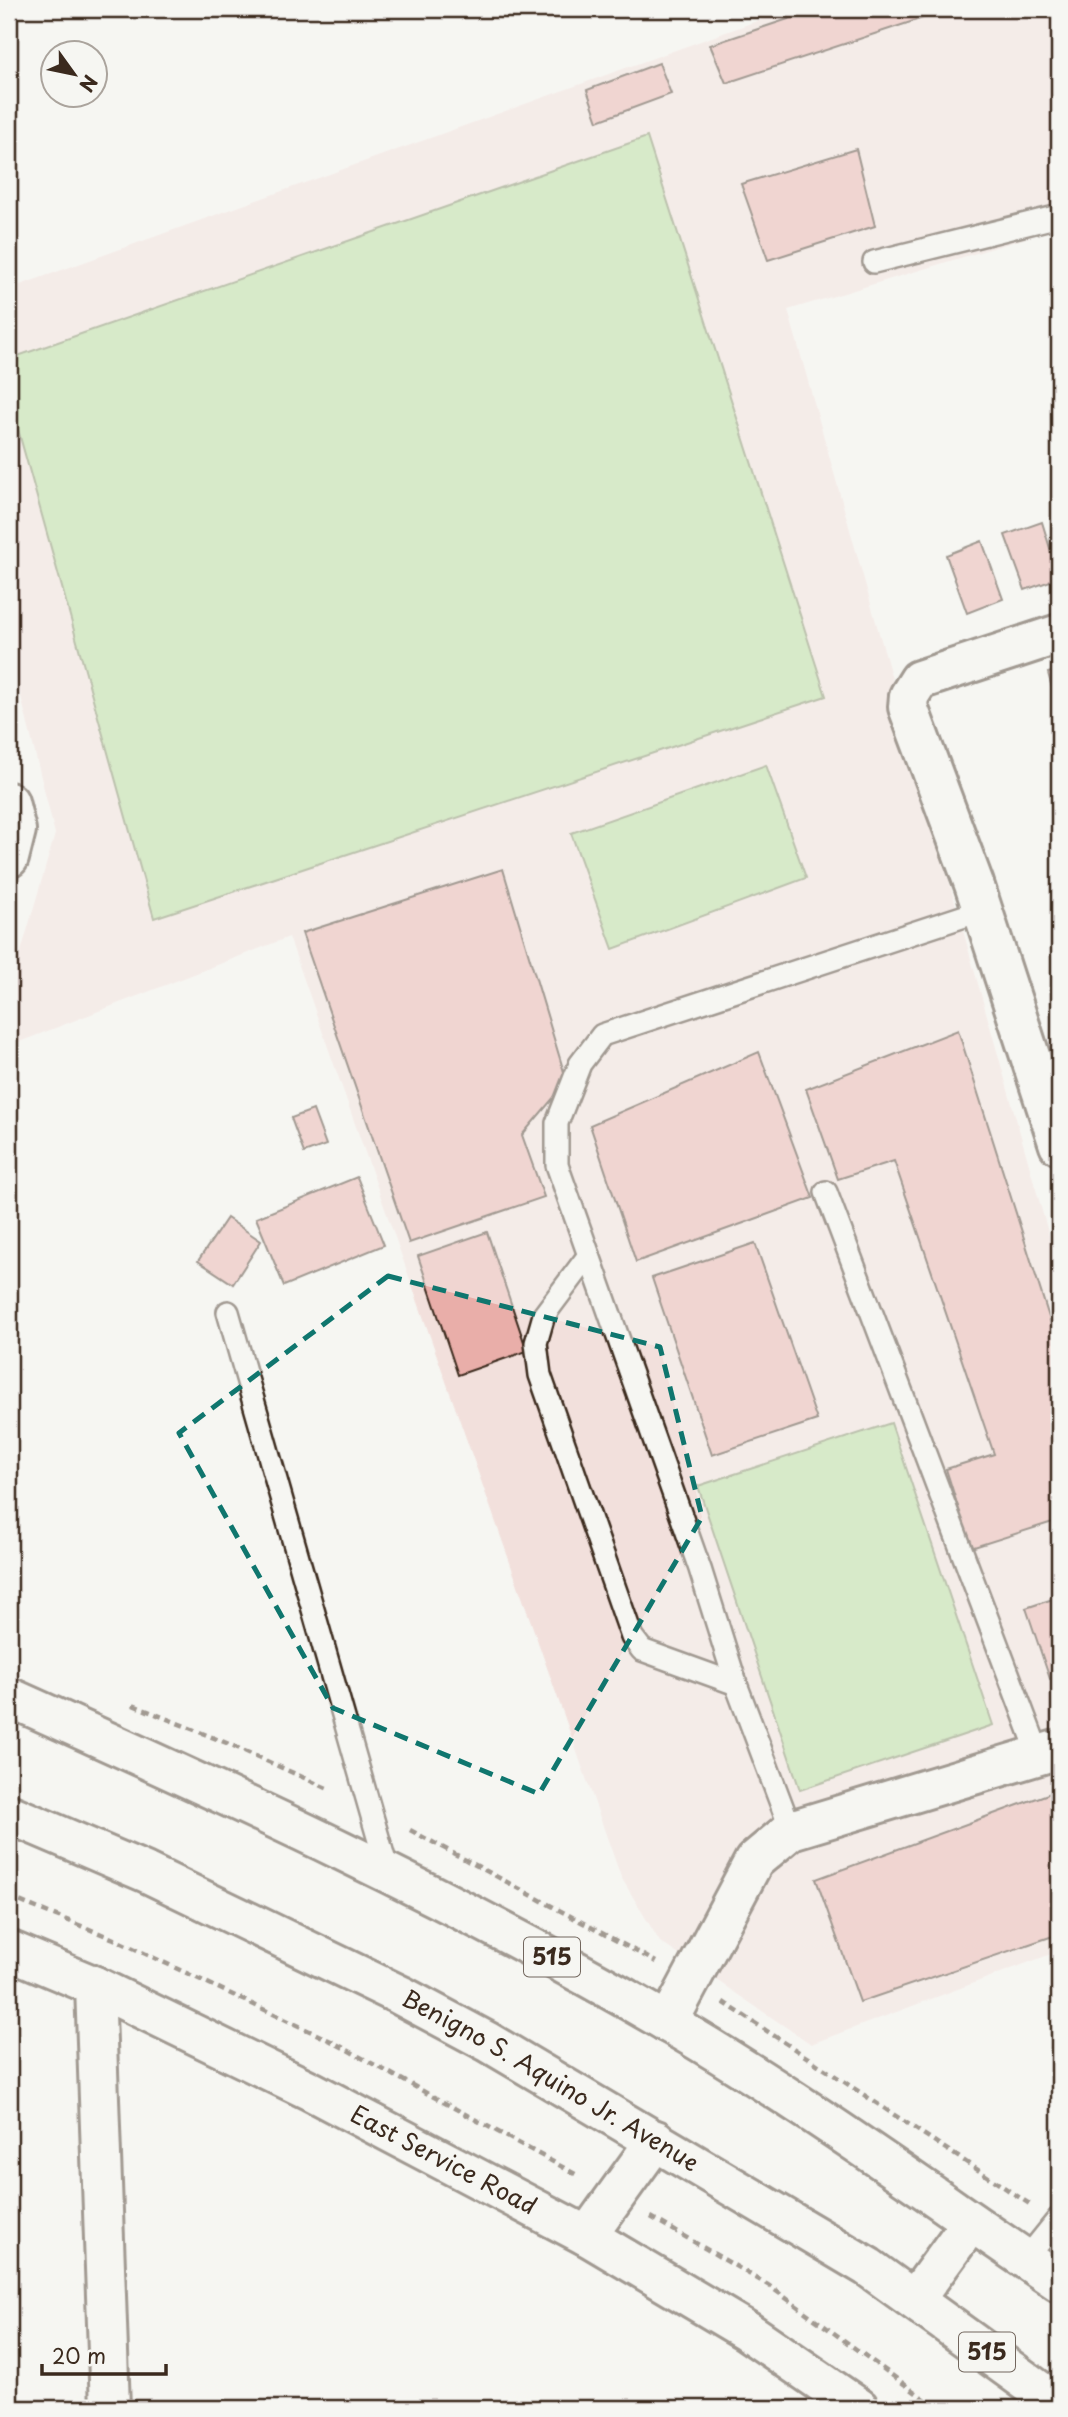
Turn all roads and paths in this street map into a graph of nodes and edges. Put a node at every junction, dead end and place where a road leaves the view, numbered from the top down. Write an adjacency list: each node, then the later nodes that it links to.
1 (1059, 216): 2 (lane)
2 (874, 262)
3 (1059, 634): 6 (main road)
4 (9, 802): 5 (main road)
5 (9, 858)
6 (983, 910): 7 (main road); 10 (lane)
7 (1051, 1094): 8 (main road)
8 (1059, 1145)
9 (827, 1192): 14 (lane)
10 (589, 1255): 12 (lane); 12 (lane)
11 (228, 1312): 17 (lane)
12 (736, 1684): 16 (lane)
13 (9, 1697): 17 (main road, 515)
14 (1049, 1752): 16 (main road)
15 (9, 1814): 21 (main road, Benigno S. Aquino Jr. Avenue / 515)
16 (791, 1830): 20 (main road)
17 (388, 1872): 20 (main road, 515)
18 (9, 1950): 19 (main road, East Service Road)
19 (95, 1986): 24 (main road, East Service Road); 29 (main road)
20 (668, 2023): 23 (main road, 515)
21 (656, 2140): 24 (main road); 27 (main road, Benigno S. Aquino Jr. Avenue / 515)
22 (1059, 2218): 25 (lane)
23 (971, 2222): 25 (main road, 515); 27 (main road)
24 (587, 2236): 30 (main road, East Service Road)
25 (1026, 2259): 26 (main road, 515)
26 (1059, 2281)
27 (915, 2300): 28 (main road, Benigno S. Aquino Jr. Avenue / 515)
28 (1059, 2405)
29 (110, 2408)
30 (859, 2408)

